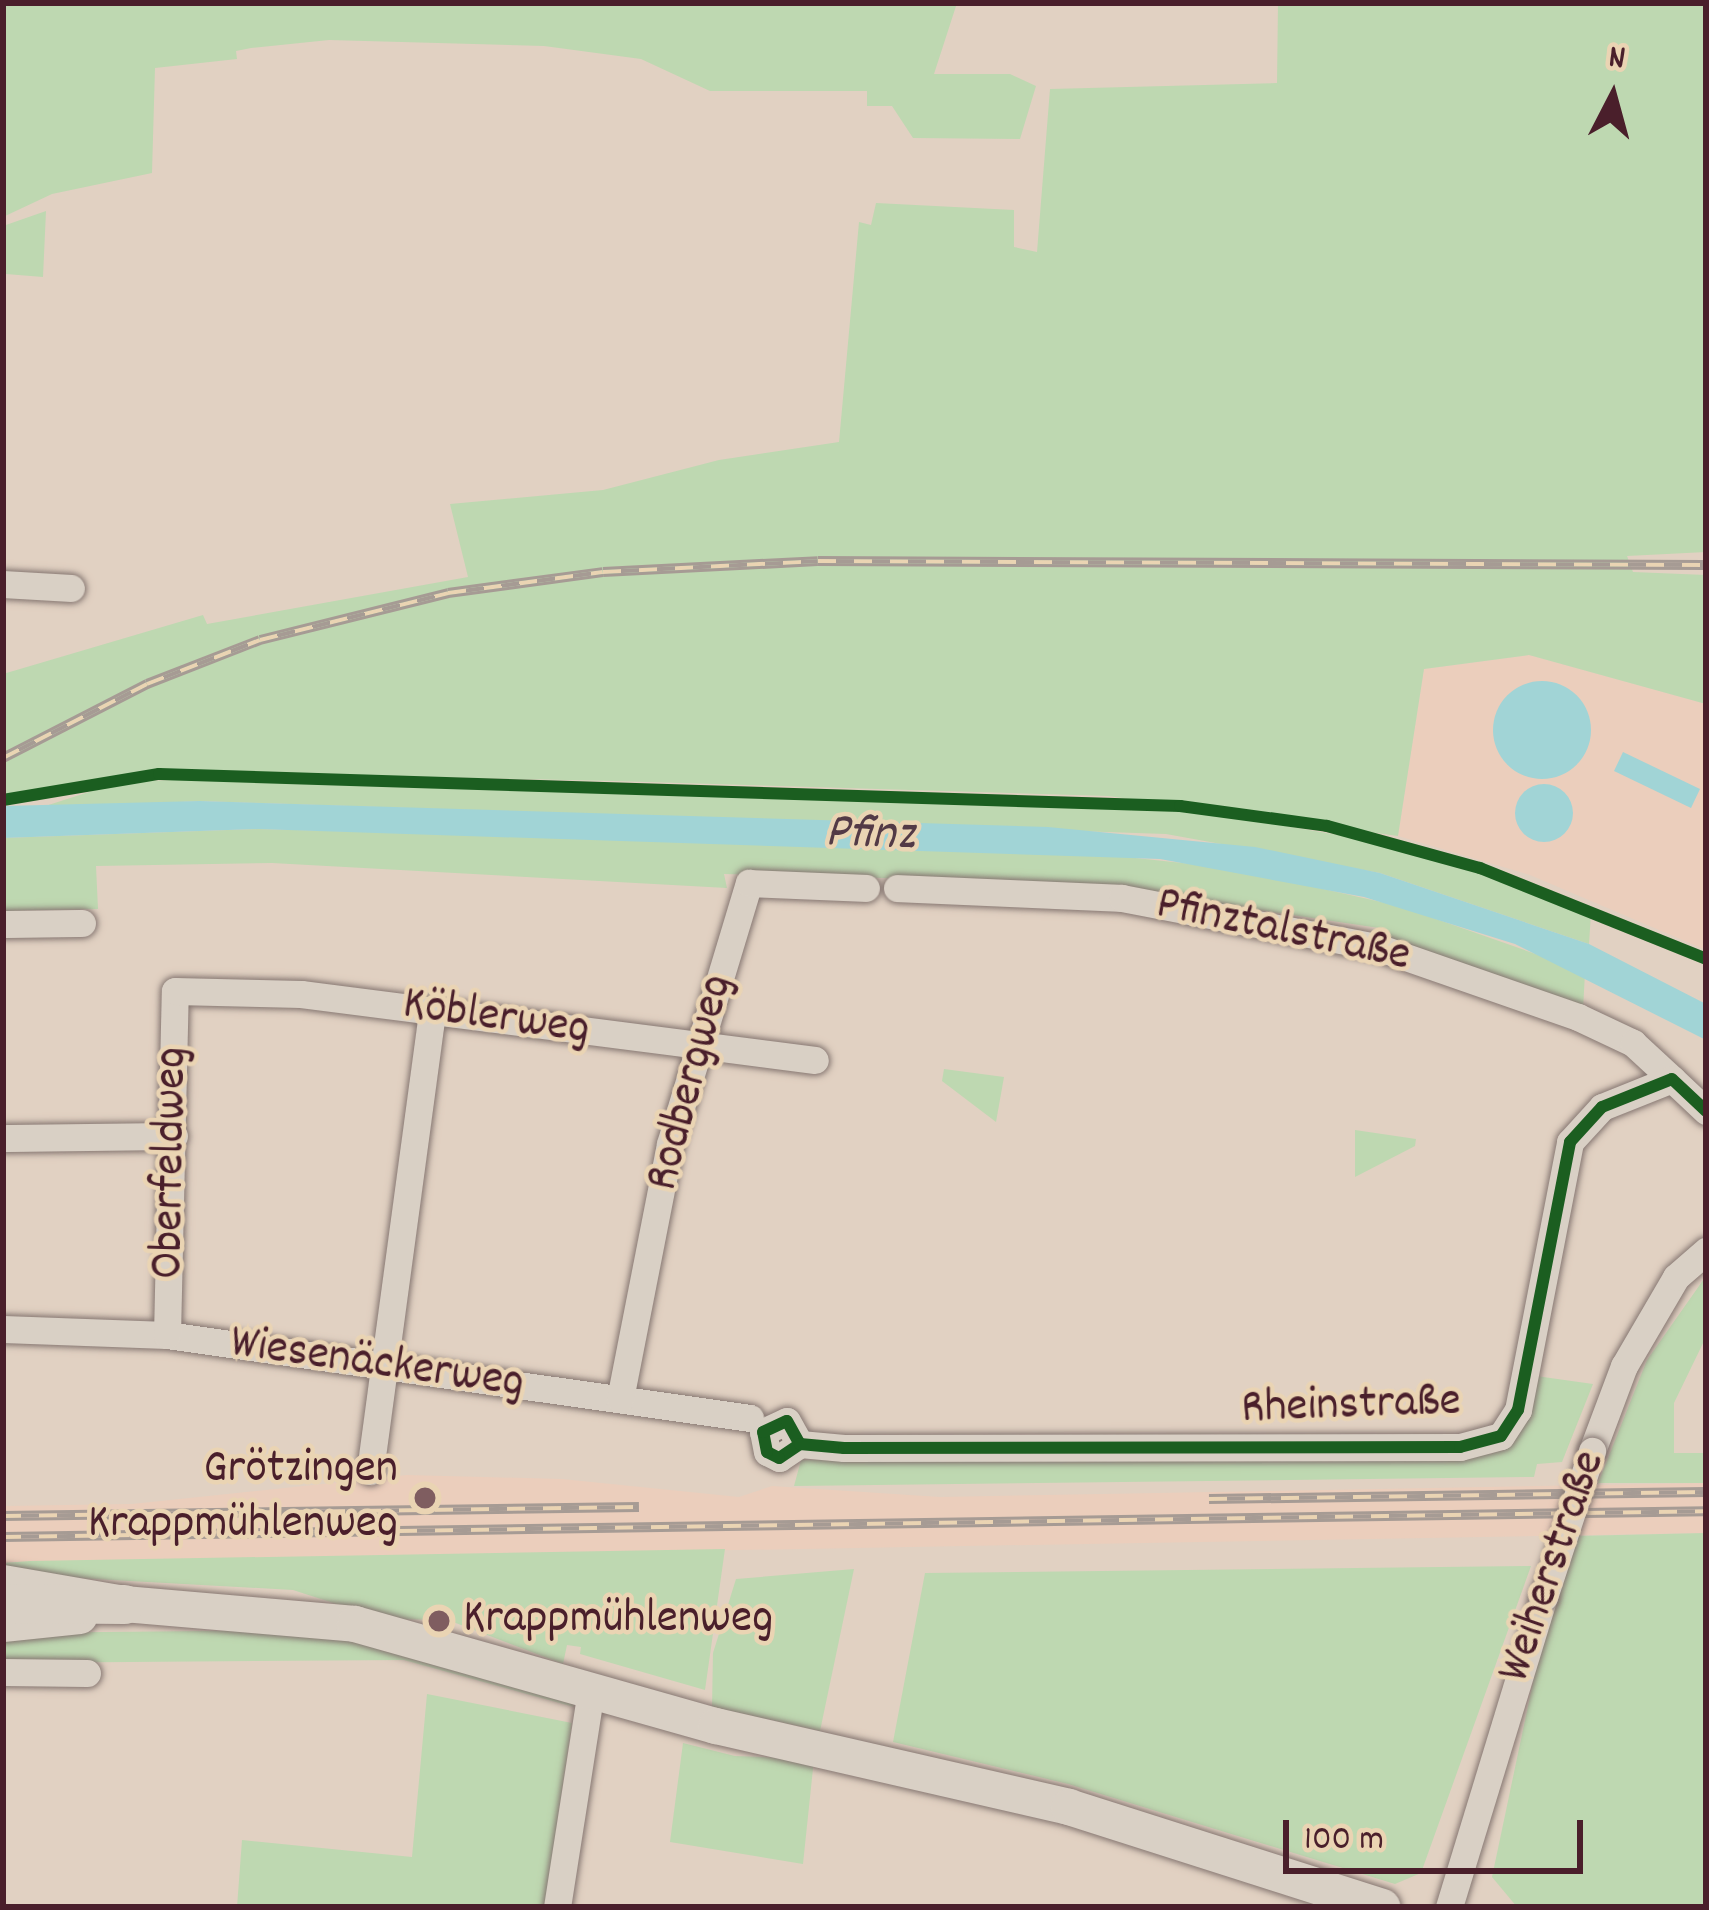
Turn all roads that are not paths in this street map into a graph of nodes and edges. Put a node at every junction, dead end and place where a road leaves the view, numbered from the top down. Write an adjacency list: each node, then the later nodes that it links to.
1 (3, 584): 2 (street)
2 (70, 588)
3 (866, 888): 9 (street, Rodbergweg)
4 (897, 888): 11 (street, Pfinztalstraße)
5 (82, 923): 6 (street)
6 (3, 925)
7 (175, 991): 8 (street, Köblerweg); 13 (street, Oberfeldweg)
8 (432, 1010): 9 (street, Köblerweg); 18 (street)
9 (695, 1046): 10 (street, Köblerweg); 19 (street, Rodbergweg)
10 (815, 1060)
11 (1672, 1079): 12 (street); 21 (street, Rheinstraße)
12 (1706, 1111)
13 (174, 1136): 14 (street); 17 (street, Oberfeldweg)
14 (3, 1138)
15 (1706, 1251): 32 (street, Weiherstraße, bridge)
16 (3, 1329): 17 (street, Wiesenäckerweg)
17 (167, 1335): 18 (street, Wiesenäckerweg)
18 (382, 1366): 19 (street, Wiesenäckerweg); 22 (street)
19 (620, 1399): 20 (street, Wiesenäckerweg)
20 (750, 1418)
21 (800, 1444)
22 (370, 1471)
23 (3, 1583): 25 (main road)
24 (3, 1604): 25 (highway)
25 (124, 1604): 26 (main road); 29 (main road)
26 (3, 1624)
27 (3, 1672): 28 (street)
28 (87, 1673)
29 (590, 1690): 30 (street); 31 (main road)
30 (557, 1907)
31 (1382, 1907)
32 (1449, 1907)

